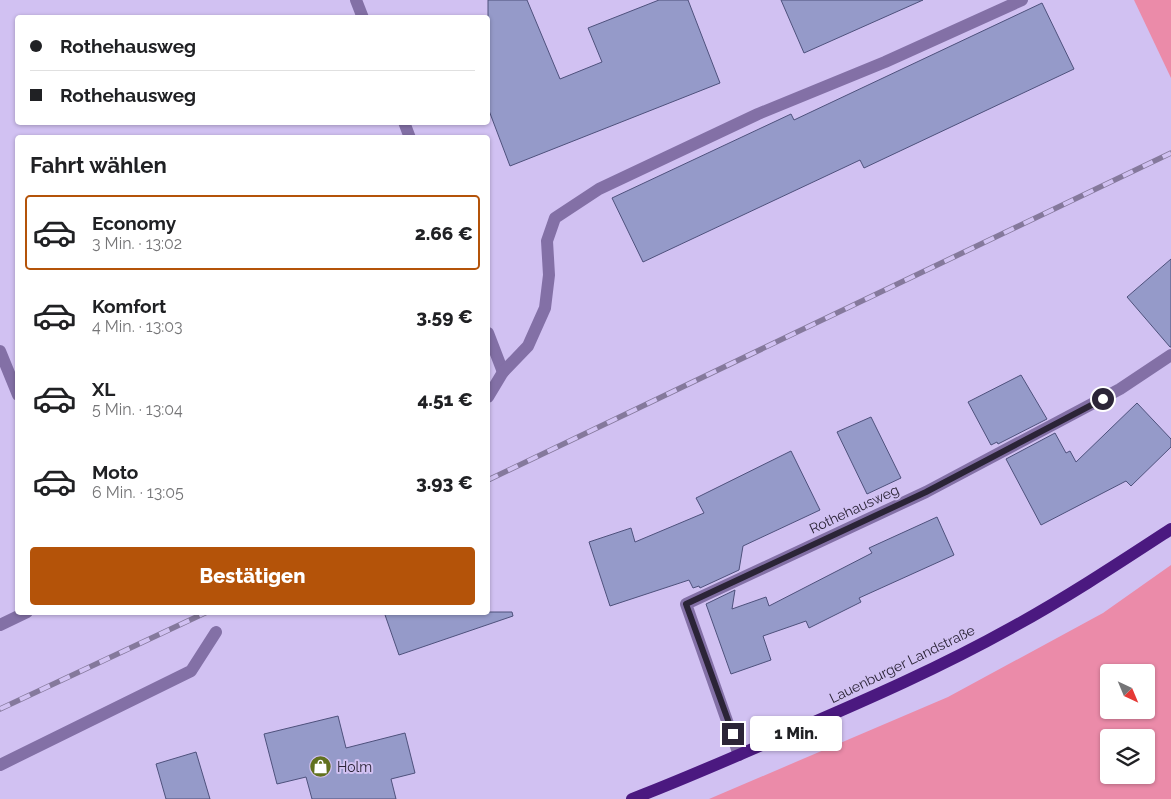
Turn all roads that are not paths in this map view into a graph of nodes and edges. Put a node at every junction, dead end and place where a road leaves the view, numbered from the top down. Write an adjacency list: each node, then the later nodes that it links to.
1 (356, 0): 3 (street)
2 (1022, 0): 7 (street)
3 (362, 15)
4 (490, 339): 7 (street)
5 (0, 352): 8 (street)
6 (1171, 355): 14 (street, Rothehausweg)
7 (502, 372): 9 (street)
8 (15, 388)
9 (490, 393)
10 (1171, 529): 14 (main road, Lauenburger Landstraße)
11 (21, 615): 12 (street)
12 (0, 625)
13 (216, 632): 15 (street)
14 (739, 755): 16 (main road, Lauenburger Landstraße)
15 (0, 764)
16 (632, 799)

